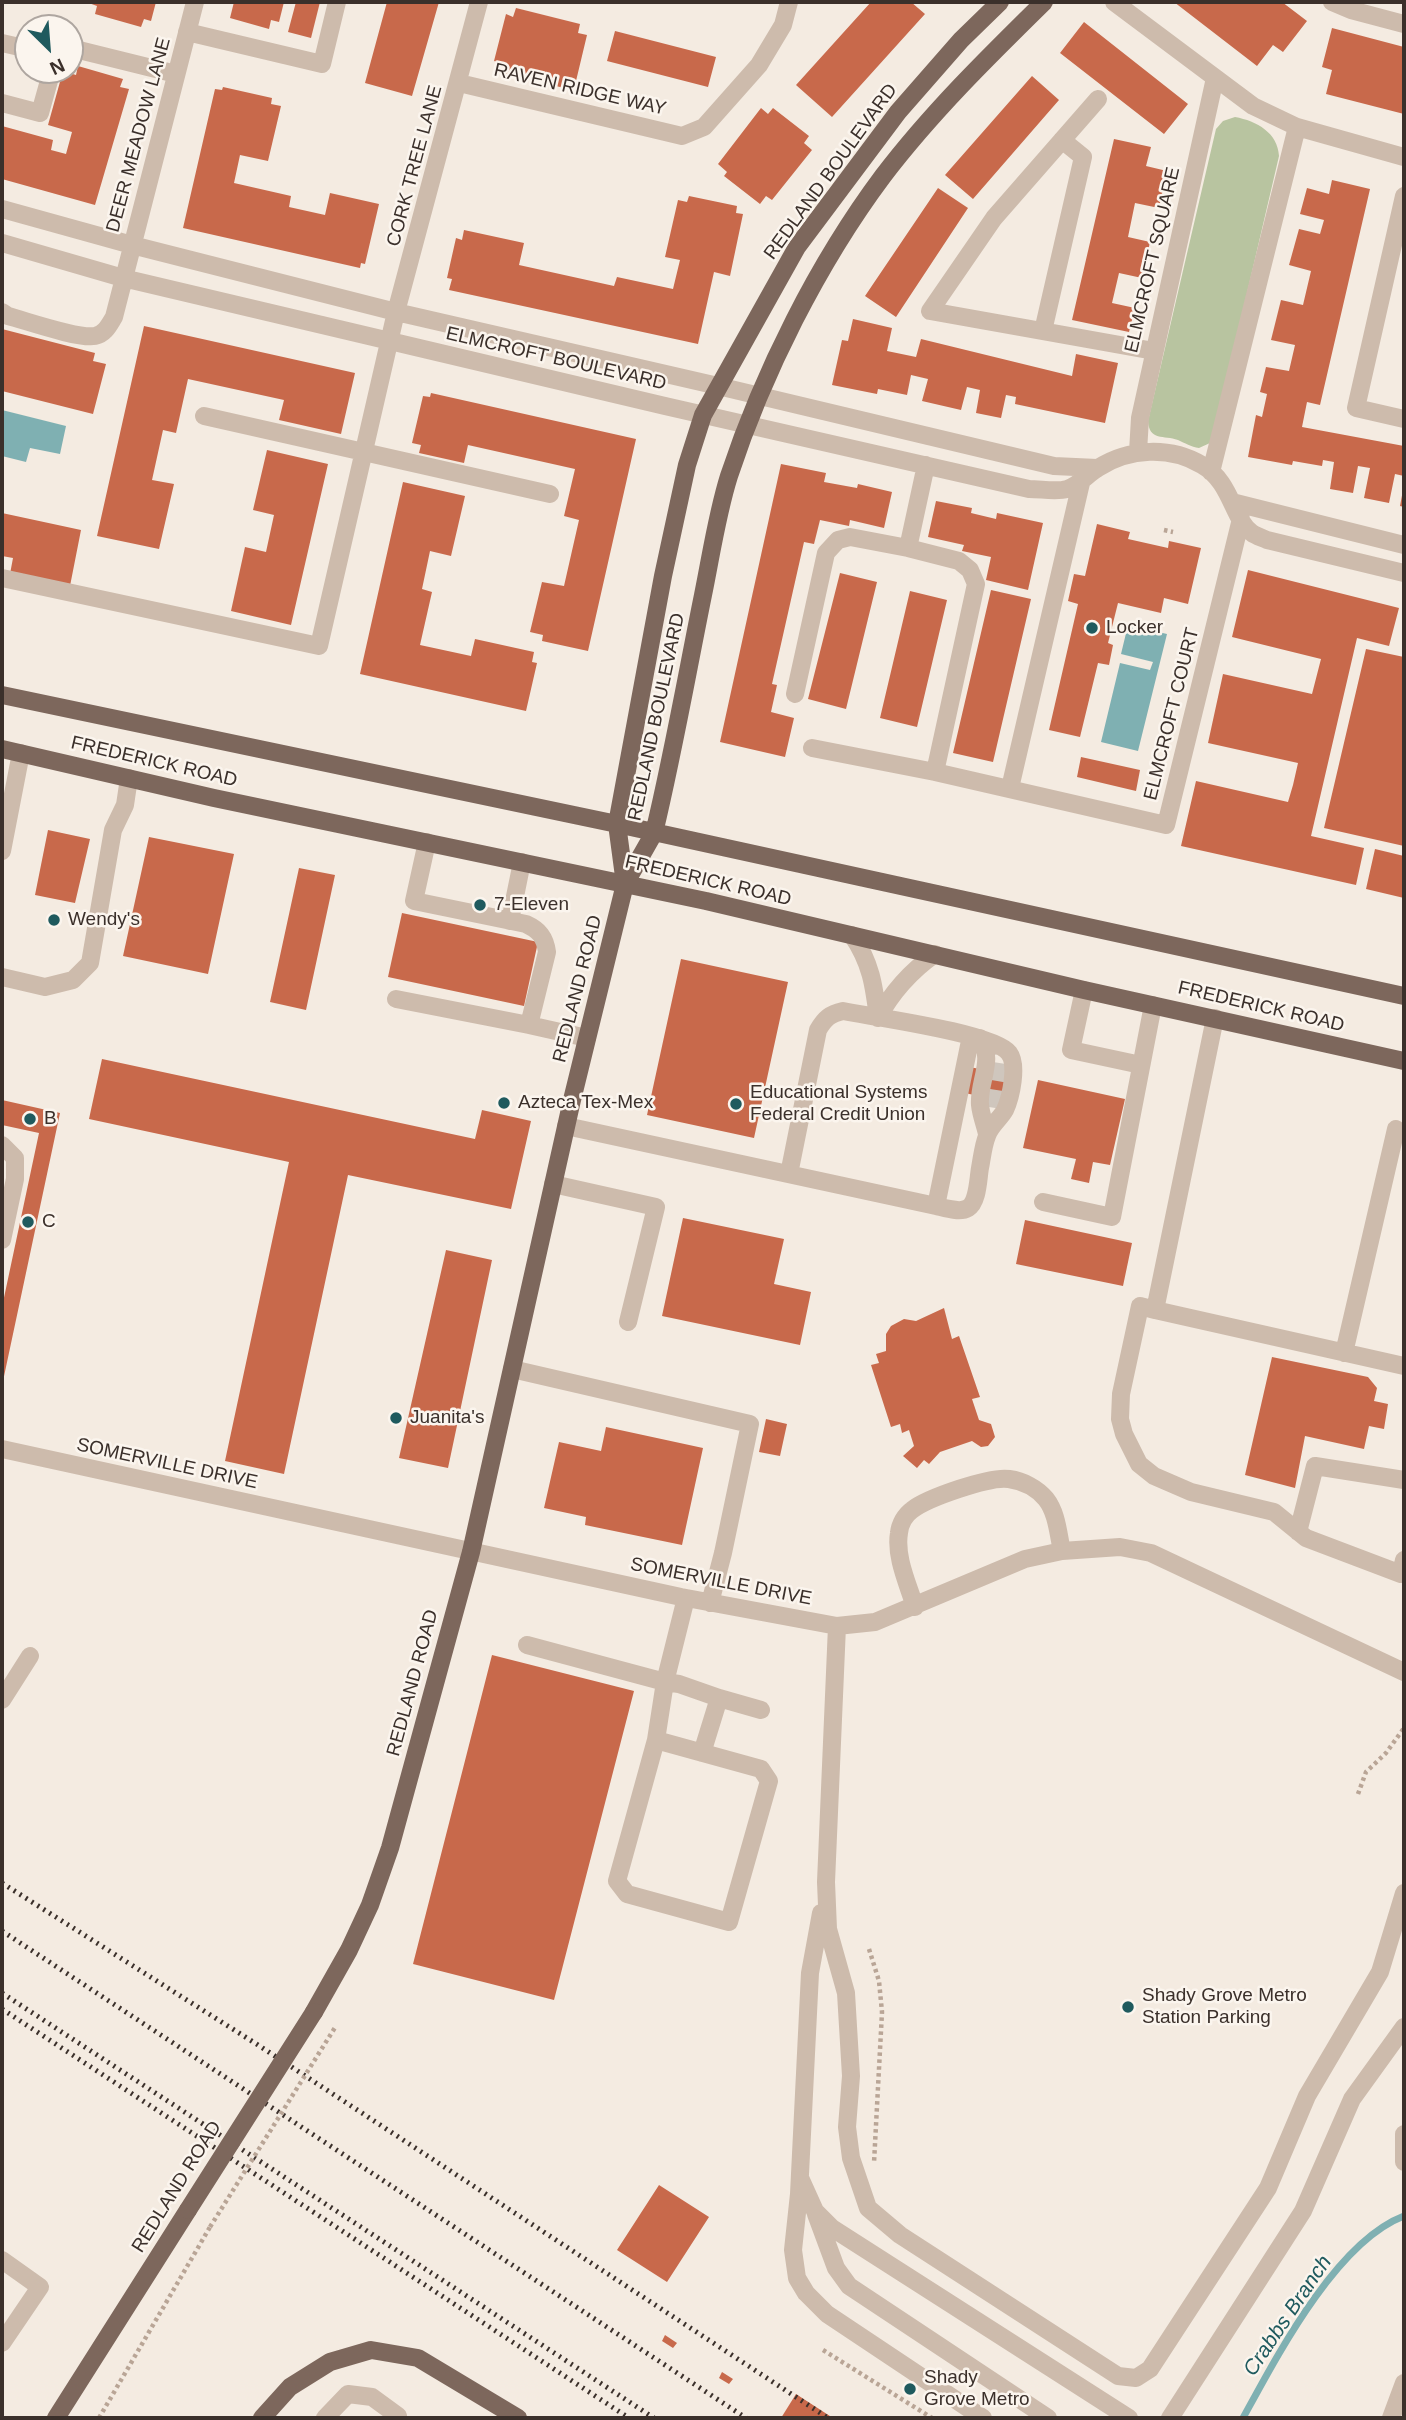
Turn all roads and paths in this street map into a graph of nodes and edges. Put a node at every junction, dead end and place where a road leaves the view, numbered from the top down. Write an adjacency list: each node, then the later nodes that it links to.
1 (195, 2): 10 (street, DEER MEADOW LANE)
2 (337, 2): 10 (street)
3 (479, 2): 14 (street, CORK TREE LANE)
4 (789, 2): 14 (street, RAVEN RIDGE WAY)
5 (1000, 2): 31 (main road, REDLAND BOULEVARD)
6 (1044, 2): 32 (main road, REDLAND BOULEVARD)
7 (1114, 2): 13 (street)
8 (1332, 2): 9 (street)
9 (1404, 24)
10 (187, 32): 12 (street, DEER MEADOW LANE)
11 (84, 51): 12 (street)
12 (176, 74): 23 (street, DEER MEADOW LANE)
13 (1215, 78): 18 (street); 30 (street, ELMCROFT SQUARE)
14 (459, 83): 27 (street, CORK TREE LANE)
15 (48, 84): 17 (street)
16 (1098, 99): 19 (street)
17 (2, 103)
18 (1297, 127): 20 (street); 41 (street)
19 (1062, 139): 28 (street); 28 (street)
20 (1404, 157)
21 (1404, 196): 35 (street)
22 (2, 209): 23 (street, ELMCROFT BOULEVARD)
23 (132, 246): 25 (street, DEER MEADOW LANE); 27 (street, ELMCROFT BOULEVARD)
24 (3, 248): 25 (street, ELMCROFT BOULEVARD)
25 (123, 278): 26 (street, DEER MEADOW LANE); 29 (street, ELMCROFT BOULEVARD)
26 (2, 312)
27 (396, 312): 29 (street, CORK TREE LANE); 31 (street, ELMCROFT BOULEVARD)
28 (1043, 331): 30 (street)
29 (389, 341): 33 (street, ELMCROFT BOULEVARD); 37 (street, CORK TREE LANE)
30 (1154, 351): 38 (street, ELMCROFT SQUARE)
31 (718, 386): 32 (street, ELMCROFT BOULEVARD); 33 (main road, REDLAND BOULEVARD)
32 (760, 396): 36 (main road, REDLAND BOULEVARD); 40 (street, ELMCROFT BOULEVARD)
33 (703, 415): 36 (street, ELMCROFT BOULEVARD); 61 (main road, REDLAND BOULEVARD)
34 (204, 416): 37 (street)
35 (1404, 419)
36 (749, 425): 39 (street, ELMCROFT BOULEVARD); 62 (main road, REDLAND BOULEVARD)
37 (366, 451): 43 (street); 51 (street, CORK TREE LANE)
38 (1138, 452): 40 (street, ELMCROFT BOULEVARD); 41 (street, ELMCROFT BOULEVARD)
39 (926, 465): 42 (street, ELMCROFT BOULEVARD); 49 (street)
40 (1097, 468): 42 (street, ELMCROFT BOULEVARD)
41 (1211, 472): 44 (street, ELMCROFT BOULEVARD)
42 (1081, 483): 59 (street)
43 (550, 494)
44 (1232, 502): 45 (street, ELMCROFT BOULEVARD); 48 (street)
45 (1241, 519): 50 (street, ELMCROFT BOULEVARD); 59 (street, ELMCROFT COURT)
46 (1164, 530): 47 (path)
47 (1173, 532)
48 (1404, 545)
49 (908, 548): 52 (street); 57 (street)
50 (1404, 573)
51 (2, 578)
52 (795, 694)
53 (2, 695): 61 (main road, FREDERICK ROAD)
54 (812, 748): 57 (street, ELMCROFT COURT)
55 (2, 749): 56 (main road, FREDERICK ROAD)
56 (21, 753): 58 (main road, FREDERICK ROAD); 60 (street)
57 (935, 772): 59 (street, ELMCROFT COURT)
58 (129, 778): 63 (main road, FREDERICK ROAD); 70 (street)
59 (1010, 788)
60 (6, 807): 64 (street)
61 (617, 824): 62 (main road, FREDERICK ROAD); 66 (main road, REDLAND BOULEVARD)
62 (654, 833): 66 (main road, REDLAND BOULEVARD); 72 (main road, FREDERICK ROAD)
63 (426, 842): 65 (main road, FREDERICK ROAD); 67 (street)
64 (2, 851)
65 (523, 862): 66 (main road, FREDERICK ROAD); 67 (street)
66 (625, 884): 68 (main road, FREDERICK ROAD); 79 (main road, REDLAND ROAD)
67 (510, 921): 77 (street)
68 (852, 935): 69 (main road, FREDERICK ROAD); 75 (street)
69 (935, 954): 71 (main road, FREDERICK ROAD); 75 (street)
70 (2, 977)
71 (1084, 990): 74 (main road, FREDERICK ROAD); 81 (street)
72 (1404, 996)
73 (396, 999): 77 (street)
74 (1153, 1004): 76 (main road, FREDERICK ROAD); 81 (street)
75 (877, 1018): 78 (street); 86 (street)
76 (1215, 1018): 80 (main road, FREDERICK ROAD); 91 (street)
77 (529, 1025): 79 (street)
78 (975, 1037): 84 (street); 84 (street); 89 (street)
79 (587, 1038): 82 (main road, REDLAND ROAD)
80 (1404, 1061)
81 (1141, 1065): 88 (street)
82 (566, 1126): 86 (street); 87 (main road, REDLAND ROAD)
83 (1396, 1129): 93 (street)
84 (987, 1134): 89 (street)
85 (2, 1145): 90 (street)
86 (789, 1174): 89 (street)
87 (553, 1184): 92 (street); 95 (main road, REDLAND ROAD)
88 (1043, 1202)
89 (936, 1206)
90 (2, 1240)
91 (1155, 1310): 93 (street); 98 (street)
92 (628, 1322)
93 (1344, 1353): 94 (street)
94 (1404, 1366)
95 (512, 1369): 100 (main road, REDLAND ROAD); 103 (street)
96 (2, 1449): 100 (street, SOMERVILLE DRIVE)
97 (1404, 1480): 98 (street)
98 (1298, 1532): 101 (street)
99 (1062, 1550): 104 (street, SOMERVILLE DRIVE); 104 (street); 108 (street, SOMERVILLE DRIVE)
100 (471, 1552): 102 (street, SOMERVILLE DRIVE); 131 (main road, REDLAND ROAD, bridge)
101 (1404, 1560)
102 (686, 1598): 103 (street, SOMERVILLE DRIVE); 109 (street)
103 (710, 1602): 105 (street, SOMERVILLE DRIVE)
104 (915, 1607): 105 (street, SOMERVILLE DRIVE)
105 (837, 1626): 117 (street)
106 (527, 1645): 109 (street)
107 (30, 1656): 111 (street)
108 (1404, 1672)
109 (665, 1682): 110 (street); 114 (street)
110 (719, 1698): 112 (street); 115 (street)
111 (2, 1700)
112 (761, 1710)
113 (1404, 1728): 116 (path)
114 (656, 1740): 115 (street); 115 (street)
115 (702, 1753)
116 (1358, 1794)
117 (826, 1882): 118 (street); 125 (street)
118 (1404, 1893)
119 (869, 1949): 124 (path)
120 (336, 2026): 132 (path, bridge)
121 (1404, 2027): 141 (street)
122 (1404, 2134): 123 (street)
123 (1404, 2161)
124 (874, 2168)
125 (800, 2177): 126 (street); 138 (street)
126 (815, 2211): 139 (street); 140 (street)
127 (2, 2260): 128 (street)
128 (2, 2343)
129 (823, 2350): 137 (path)
130 (1404, 2384): 142 (street)
131 (56, 2418)
132 (99, 2418)
133 (262, 2418): 136 (main road)
134 (326, 2418): 135 (street)
135 (397, 2418)
136 (518, 2418)
137 (933, 2418)
138 (984, 2418)
139 (1048, 2418)
140 (1129, 2418)
141 (1170, 2418)
142 (1391, 2418)

